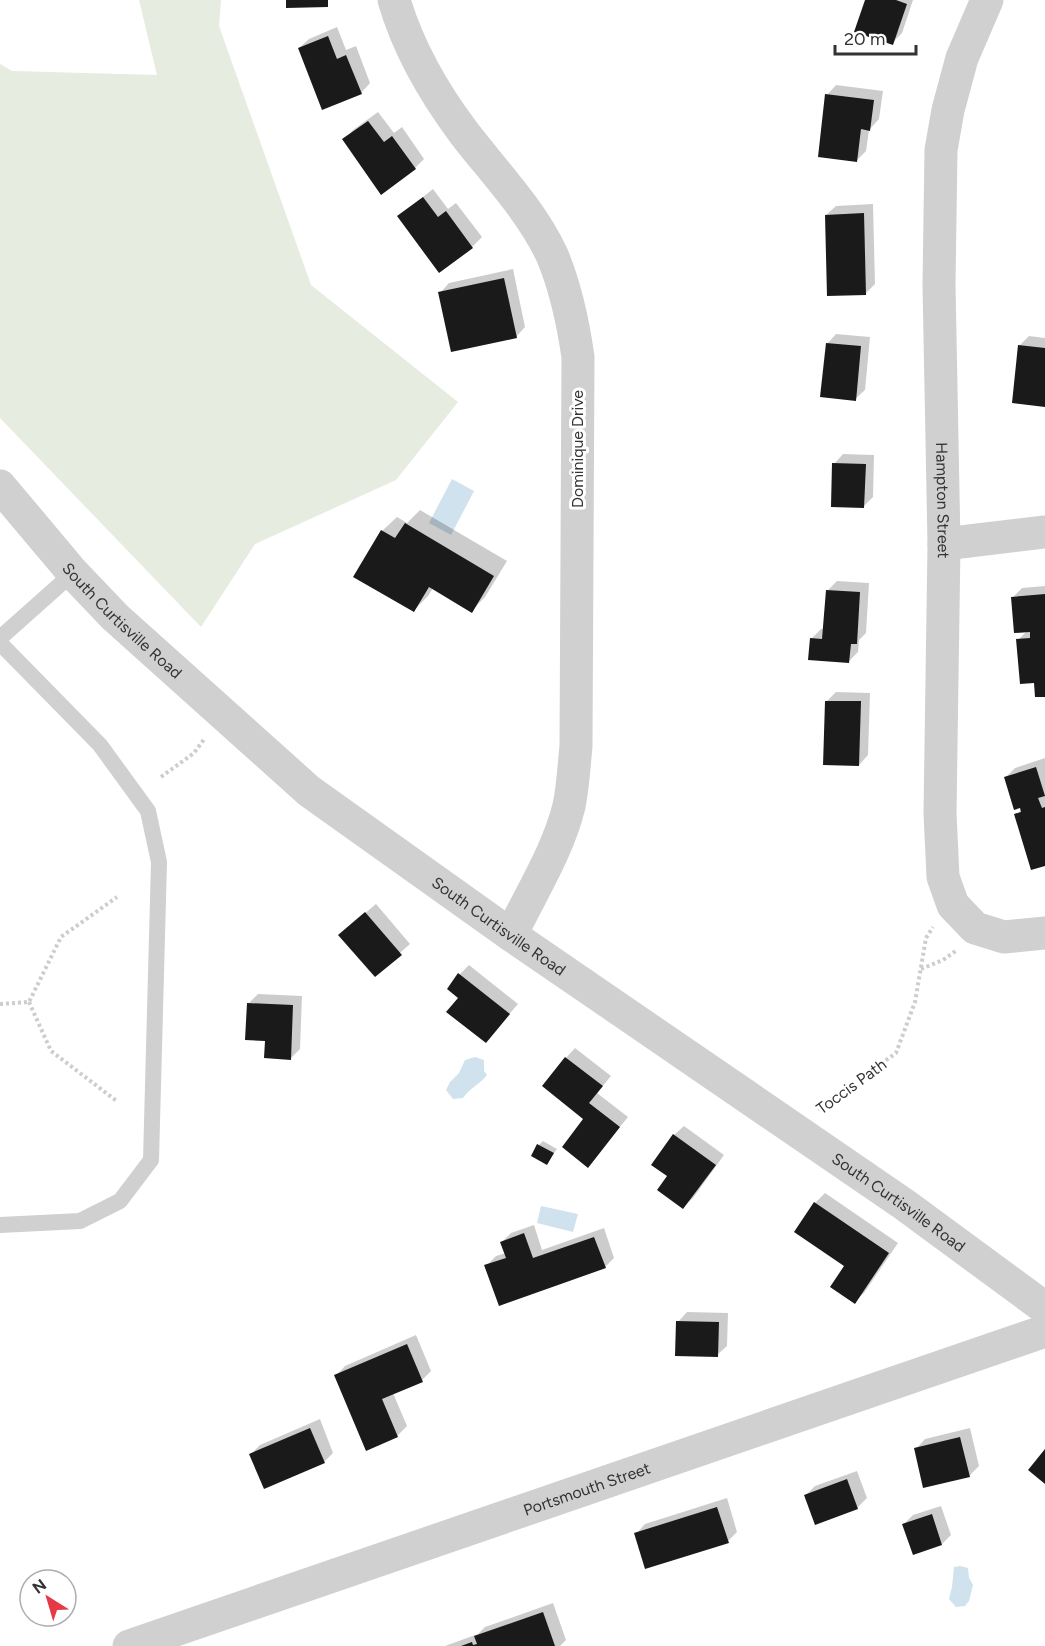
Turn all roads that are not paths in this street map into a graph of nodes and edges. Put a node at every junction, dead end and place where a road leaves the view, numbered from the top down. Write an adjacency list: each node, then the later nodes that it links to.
1 (394, 0): 9 (street, Dominique Drive)
2 (987, 0): 5 (street, Hampton Street)
3 (0, 486): 6 (street, South Curtisville Road)
4 (1045, 532): 5 (street)
5 (944, 544): 8 (street, Hampton Street)
6 (73, 573): 7 (lane); 9 (street, South Curtisville Road)
7 (0, 641): 10 (lane)
8 (1045, 933)
9 (510, 935): 11 (street, South Curtisville Road)
10 (0, 1225)
11 (1045, 1308)
12 (1045, 1331): 13 (street, Portsmouth Street)
13 (129, 1646)

